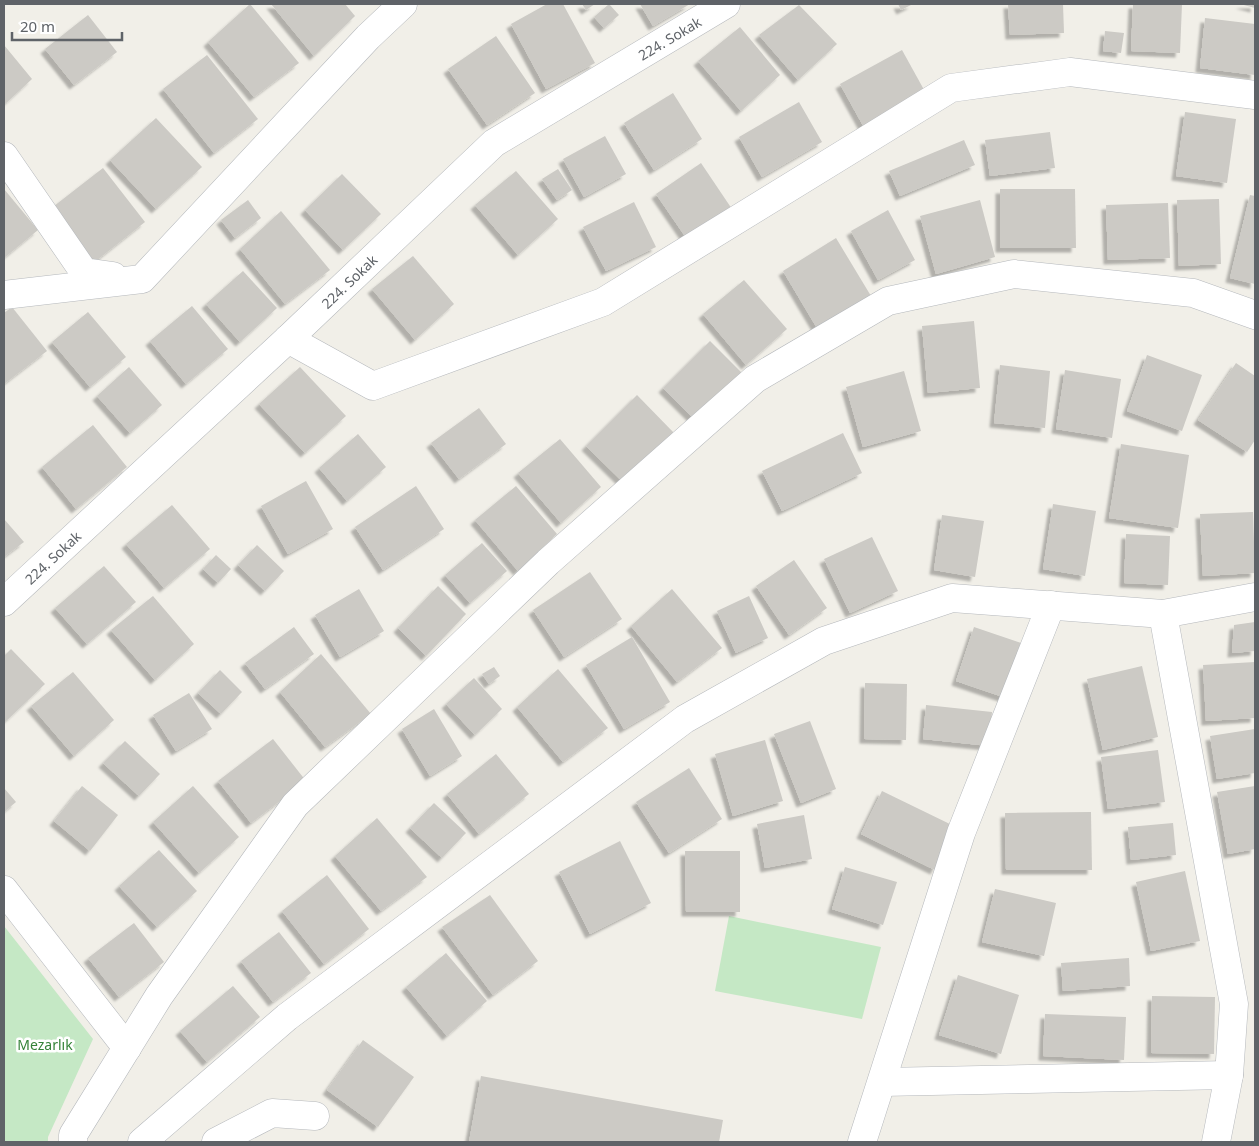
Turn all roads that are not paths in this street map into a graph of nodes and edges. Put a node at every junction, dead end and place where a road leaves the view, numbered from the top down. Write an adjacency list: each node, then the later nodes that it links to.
1 (403, 4): 5 (street)
2 (726, 4): 8 (street, 224. Sokak)
3 (1255, 95): 8 (street)
4 (4, 156): 5 (street)
5 (142, 279): 6 (street)
6 (4, 295)
7 (1255, 315): 15 (street)
8 (288, 339): 10 (street, 224. Sokak)
9 (1255, 597): 12 (street)
10 (4, 602)
11 (1051, 605): 12 (street); 17 (street); 20 (street)
12 (1163, 614): 14 (street)
13 (4, 890): 15 (street)
14 (1245, 1002): 16 (street)
15 (127, 1048): 19 (street)
16 (1230, 1075): 17 (street); 23 (street)
17 (882, 1082): 22 (street)
18 (315, 1116): 21 (street)
19 (73, 1142)
20 (142, 1142)
21 (216, 1142)
22 (862, 1142)
23 (1216, 1142)

